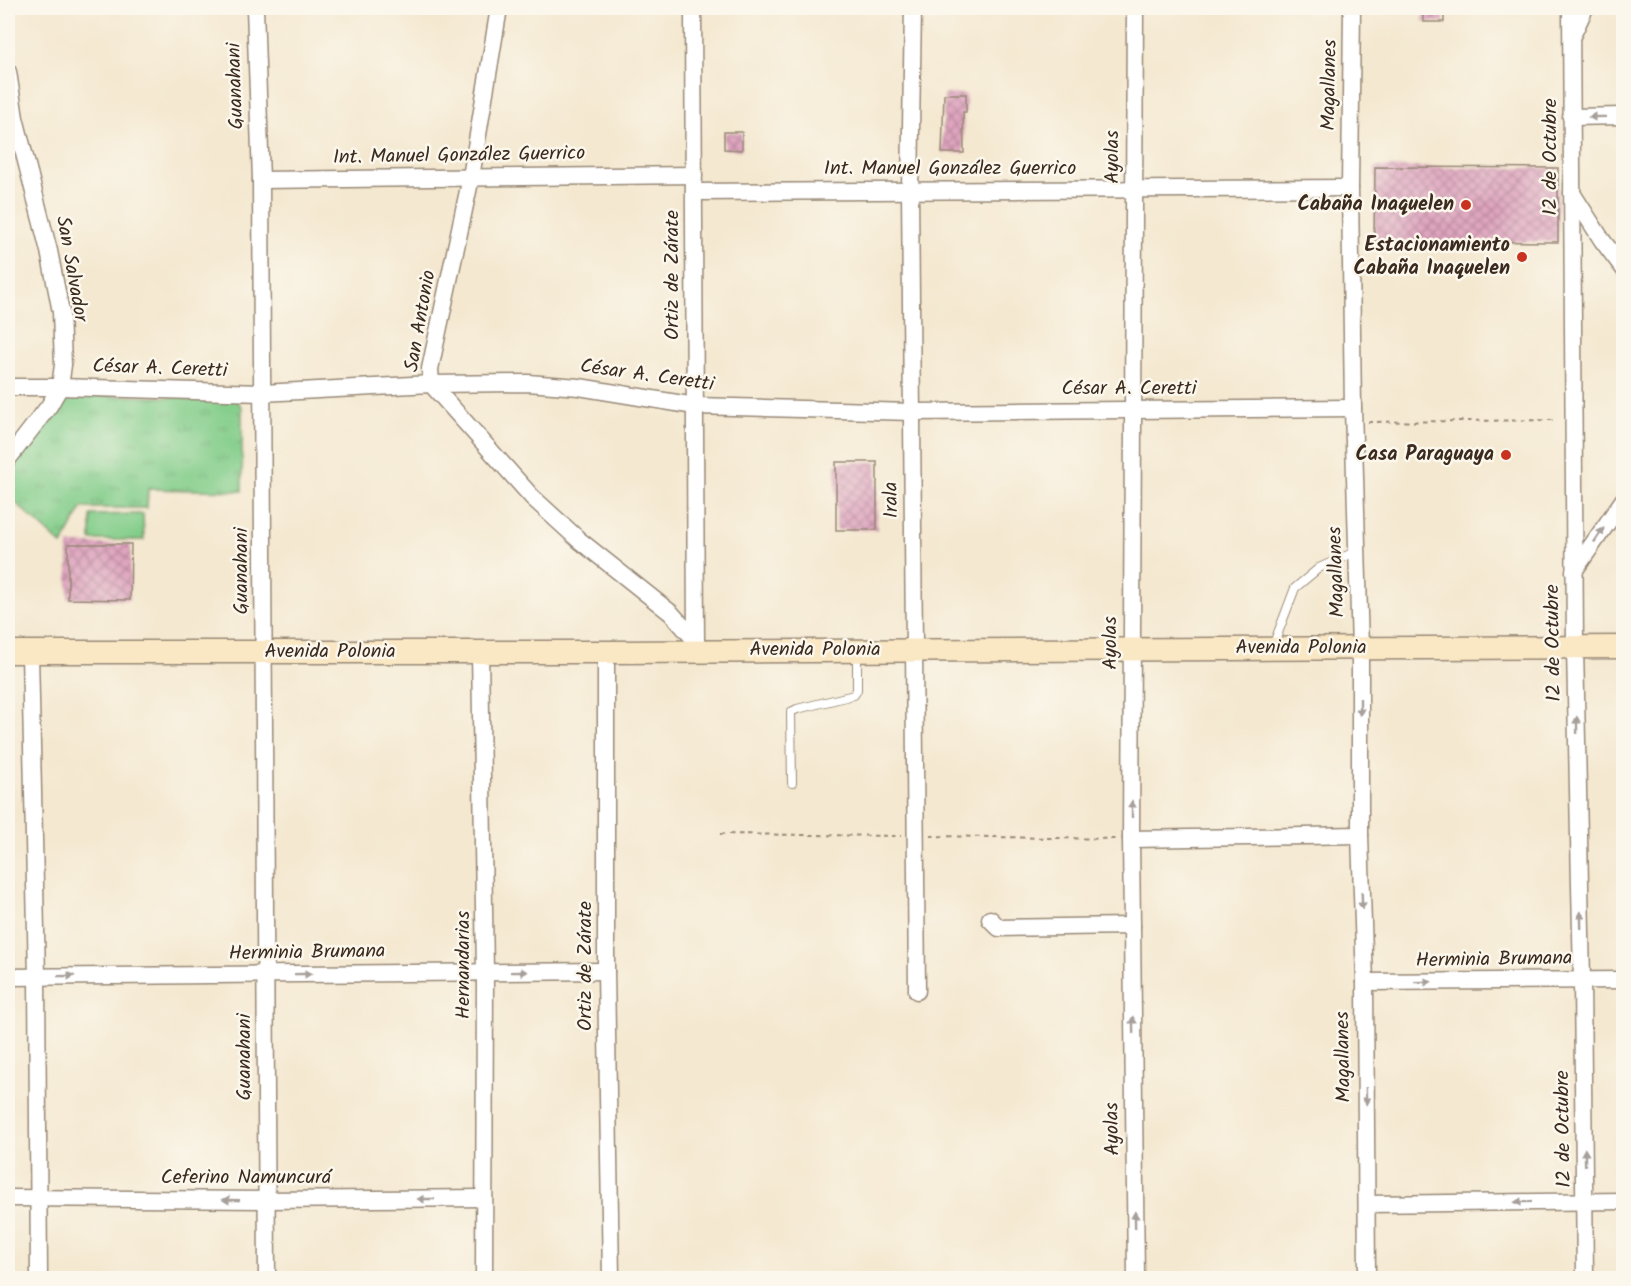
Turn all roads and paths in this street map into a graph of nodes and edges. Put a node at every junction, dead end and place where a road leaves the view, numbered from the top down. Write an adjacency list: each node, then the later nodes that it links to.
1 (255, 8): 15 (street, Guanahani)
2 (499, 8): 14 (street, San Antonio)
3 (693, 8): 13 (street, Ortiz de Zárate)
4 (913, 8): 17 (street, Irala)
5 (1135, 8): 18 (street, Ayolas)
6 (1352, 8): 16 (street, Magallanes)
7 (1571, 8): 9 (street, 12 de Octubre)
8 (1585, 8): 9 (street)
9 (1571, 40): 12 (street, 12 de Octubre)
10 (8, 72): 24 (street, San Salvador)
11 (1623, 116): 12 (street, one-way to 12)
12 (1571, 117): 20 (street, 12 de Octubre)
13 (694, 175): 14 (street, Int. Manuel González Guerrico); 19 (street, Ortiz de Zárate)
14 (471, 177): 15 (street, Int. Manuel González Guerrico); 22 (street, San Antonio)
15 (261, 180): 25 (street, Guanahani)
16 (1350, 188): 18 (street, Int. Manuel González Guerrico); 29 (street, Magallanes)
17 (910, 189): 18 (street, Int. Manuel González Guerrico); 19 (street, Int. Manuel González Guerrico); 28 (street, Irala)
18 (1134, 189): 27 (street, Ayolas)
19 (694, 192): 26 (street, Ortiz de Zárate)
20 (1572, 192): 21 (street); 30 (street, 12 de Octubre)
21 (1623, 269)
22 (431, 384): 25 (street, César A. Ceretti); 26 (street, César A. Ceretti); 35 (street, San Antonio)
23 (8, 387): 24 (street, César A. Ceretti)
24 (60, 387): 25 (street, César A. Ceretti); 31 (street, San Salvador)
25 (262, 393): 44 (street, Guanahani)
26 (695, 406): 28 (street, César A. Ceretti); 35 (street, Ortiz de Zárate)
27 (1134, 410): 28 (street, César A. Ceretti); 29 (street, César A. Ceretti); 40 (street, Ayolas)
28 (912, 412): 42 (street, Irala)
29 (1353, 415): 30 (path); 33 (street, Magallanes)
30 (1573, 420): 34 (street, 12 de Octubre)
31 (8, 459)
32 (1623, 499): 34 (street, one-way to 32)
33 (1357, 551): 38 (lane); 39 (street, Magallanes)
34 (1574, 571): 36 (street, 12 de Octubre)
35 (696, 646): 41 (main road, Avenida Polonia); 45 (main road, Avenida Polonia)
36 (1575, 647): 37 (main road, Avenida Polonia); 39 (main road, Avenida Polonia); 57 (street, 12 de Octubre, one-way to 36)
37 (1623, 647)
38 (1272, 648): 39 (main road, Avenida Polonia); 40 (main road, Avenida Polonia)
39 (1360, 648): 48 (street, Magallanes, one-way to 48)
40 (1132, 649): 42 (main road, Avenida Polonia); 49 (street, Ayolas, one-way to 40)
41 (856, 650): 42 (main road, Avenida Polonia); 47 (lane)
42 (915, 650): 60 (street, Irala)
43 (480, 651): 44 (main road, Avenida Polonia); 45 (main road, Avenida Polonia); 53 (street, Hernandarias)
44 (263, 652): 46 (main road, Avenida Polonia); 54 (street, Guanahani)
45 (606, 652): 52 (street, Ortiz de Zárate)
46 (19, 653): 56 (street)
47 (792, 783)
48 (1360, 835): 49 (street); 59 (street, Magallanes, one-way to 59)
49 (1131, 839): 51 (street, Ayolas)
50 (990, 919): 51 (street)
51 (1132, 927): 72 (street, Ayolas, one-way to 51)
52 (606, 971): 53 (street, Herminia Brumana, one-way to 52); 71 (street, Ortiz de Zárate)
53 (485, 972): 54 (street, Herminia Brumana, one-way to 53); 63 (street, Hernandarias)
54 (265, 974): 56 (street, Herminia Brumana, one-way to 54); 64 (street, Guanahani)
55 (8, 977): 56 (street, Herminia Brumana)
56 (37, 977): 62 (street)
57 (1582, 980): 58 (street, Herminia Brumana); 59 (street, Herminia Brumana, one-way to 57); 66 (street, 12 de Octubre, one-way to 57)
58 (1623, 980)
59 (1365, 982): 67 (street, Magallanes, one-way to 67)
60 (917, 992)
61 (8, 1198): 62 (street, Ceferino Namuncurá)
62 (39, 1198): 64 (street, Ceferino Namuncurá, one-way to 62); 68 (street)
63 (484, 1198): 64 (street, Ceferino Namuncurá, one-way to 64); 70 (street, Hernandarias)
64 (267, 1200): 69 (street, Guanahani)
65 (1623, 1200): 66 (street)
66 (1586, 1201): 67 (street, one-way to 67); 74 (street, 12 de Octubre)
67 (1367, 1204): 73 (street, Magallanes)
68 (39, 1278)
69 (267, 1278)
70 (484, 1278)
71 (611, 1278)
72 (1136, 1278)
73 (1367, 1278)
74 (1586, 1278)

